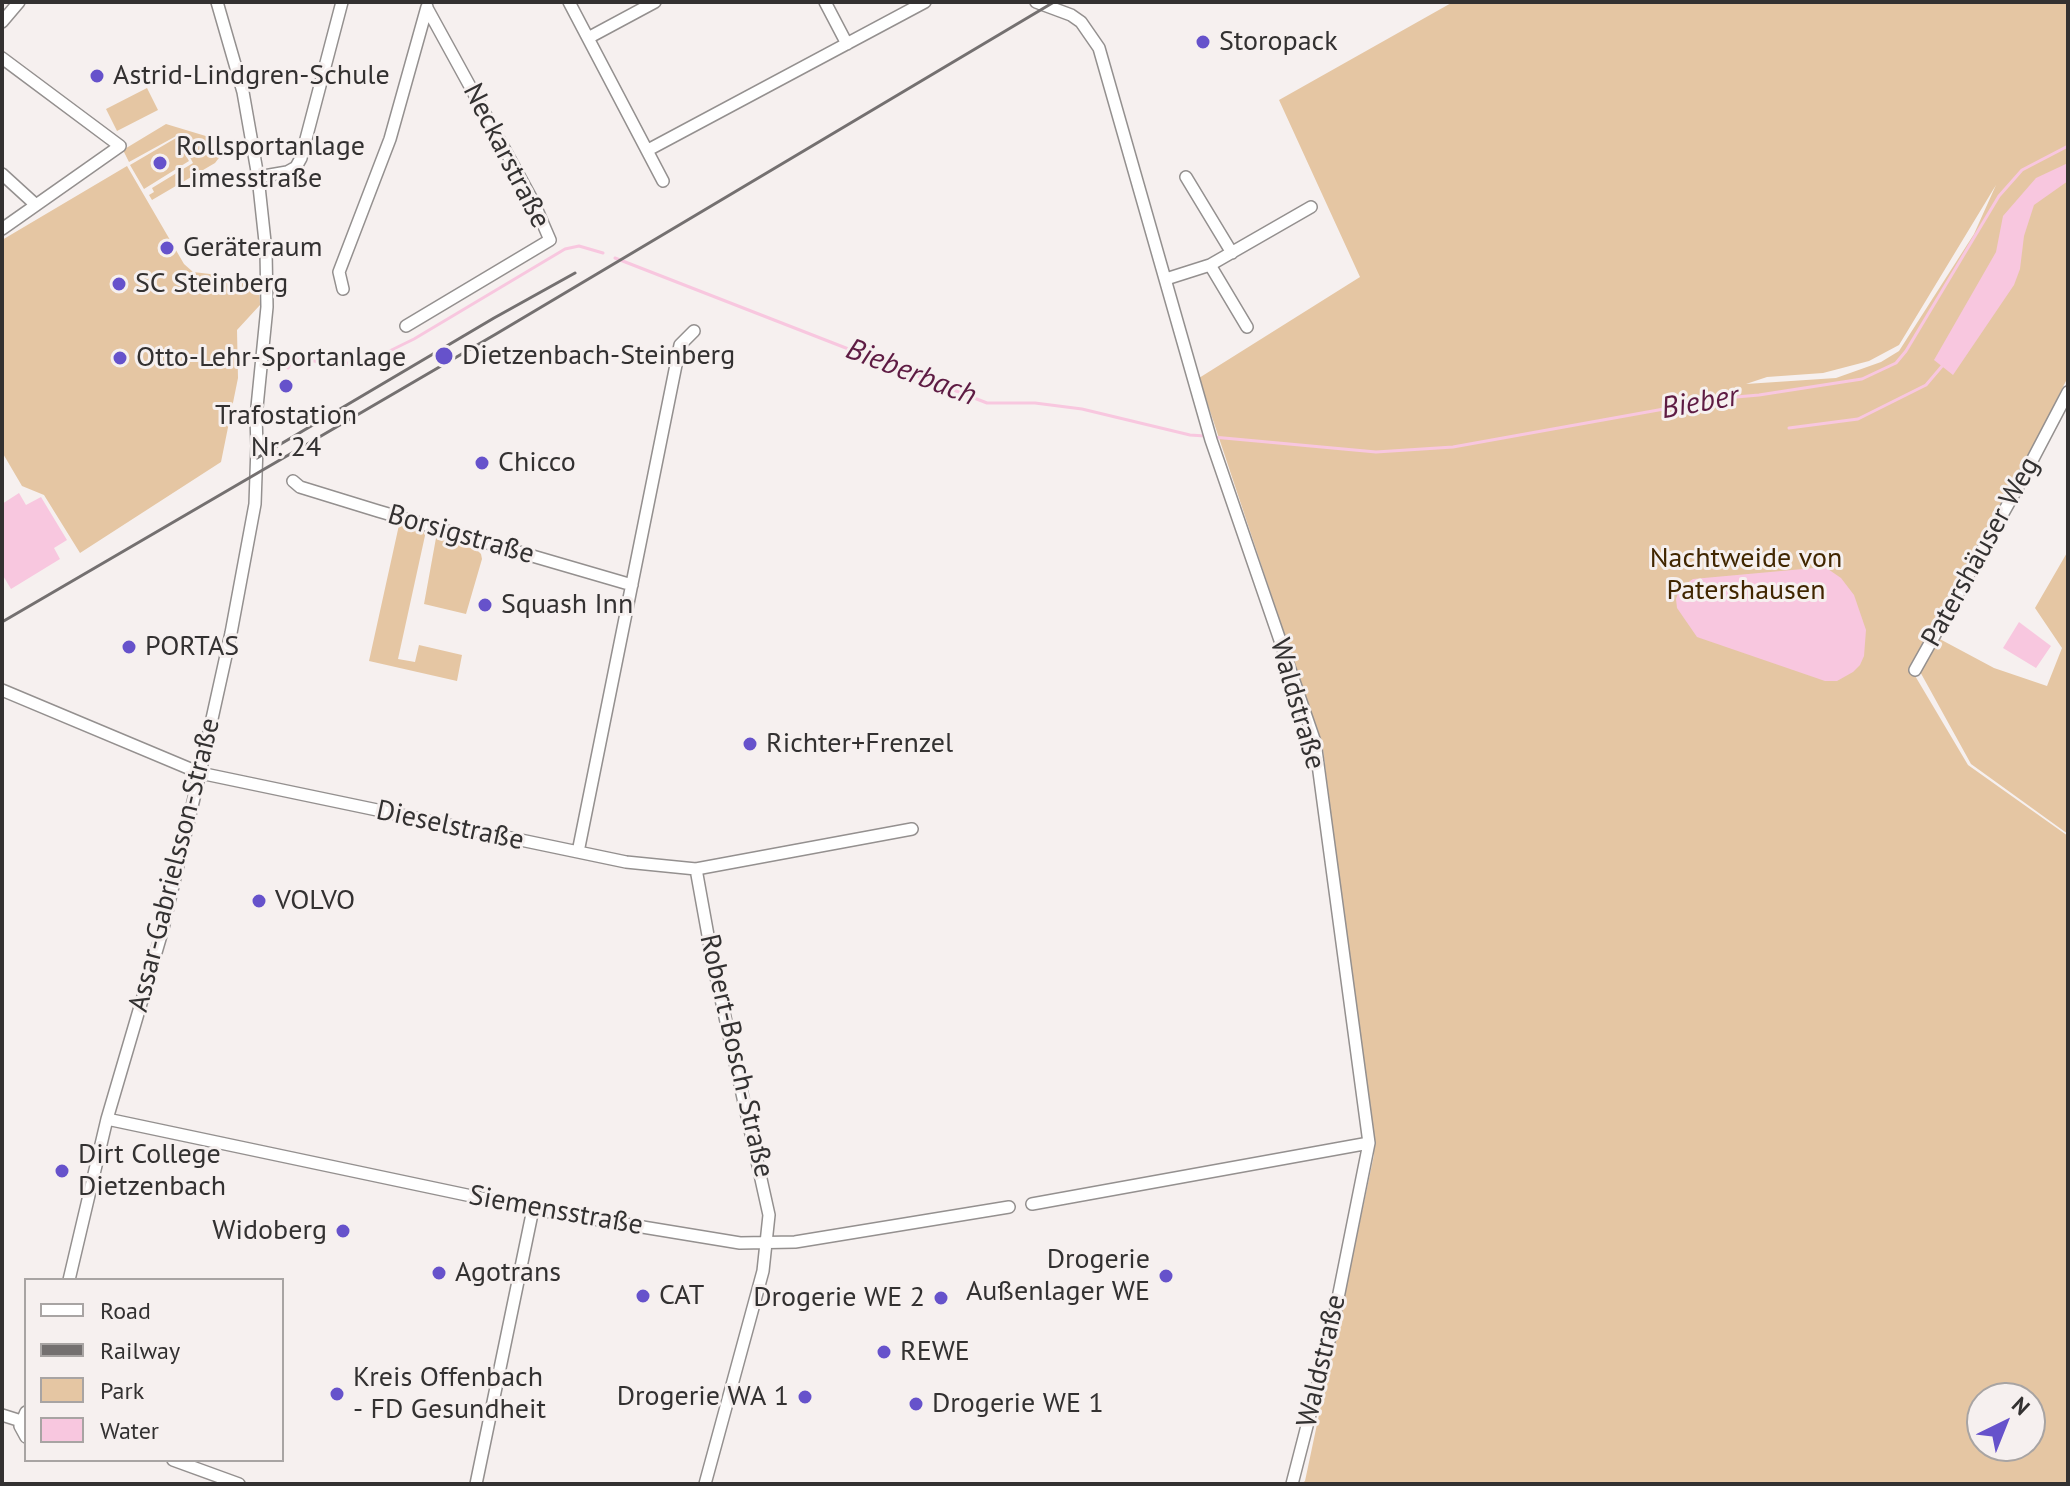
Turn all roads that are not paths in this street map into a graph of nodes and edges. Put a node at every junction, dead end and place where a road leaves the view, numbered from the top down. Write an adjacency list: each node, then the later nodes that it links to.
1 (19, 2): 10 (street)
2 (217, 2): 16 (street, Assar-Gabrielsson-Straße)
3 (342, 2): 16 (street)
4 (569, 2): 11 (street)
5 (655, 2): 11 (street)
6 (825, 2): 12 (street)
7 (925, 2): 12 (street)
8 (1036, 2): 24 (street, Waldstraße)
9 (428, 5): 25 (street); 26 (street, Neckarstraße)
10 (2, 22)
11 (588, 38): 14 (street)
12 (847, 44): 14 (street)
13 (2, 58): 19 (street)
14 (648, 150): 18 (street)
15 (2, 174): 19 (street)
16 (258, 177): 34 (street, Assar-Gabrielsson-Straße)
17 (1186, 177): 22 (street)
18 (663, 181)
19 (36, 205): 21 (street)
20 (1311, 207): 22 (street)
21 (2, 229)
22 (1232, 253): 23 (street)
23 (1210, 265): 24 (street); 27 (street)
24 (1166, 279): 39 (street, Waldstraße)
25 (343, 289)
26 (406, 326)
27 (1247, 327)
28 (694, 331): 31 (street)
29 (2068, 392): 32 (street, Patershäuser Weg)
30 (293, 481): 31 (street, Borsigstraße)
31 (632, 585): 36 (street)
32 (1915, 670)
33 (2, 690): 34 (street, Dieselstraße)
34 (200, 773): 36 (street, Dieselstraße); 38 (street, Assar-Gabrielsson-Straße)
35 (912, 829): 37 (street, Dieselstraße)
36 (578, 852): 37 (street, Dieselstraße)
37 (696, 869): 43 (street, Robert-Bosch-Straße)
38 (107, 1119): 42 (street, Siemensstraße); 44 (street, Assar-Gabrielsson-Straße)
39 (1369, 1143): 40 (street); 51 (street, Waldstraße)
40 (1032, 1204)
41 (1009, 1207): 43 (street, Siemensstraße)
42 (533, 1209): 43 (street, Siemensstraße); 49 (street)
43 (765, 1243): 50 (street, Robert-Bosch-Straße)
44 (69, 1278)
45 (2, 1415): 46 (street)
46 (23, 1417)
47 (178, 1462): 48 (street)
48 (239, 1484)
49 (476, 1484)
50 (705, 1484)
51 (1292, 1484)

